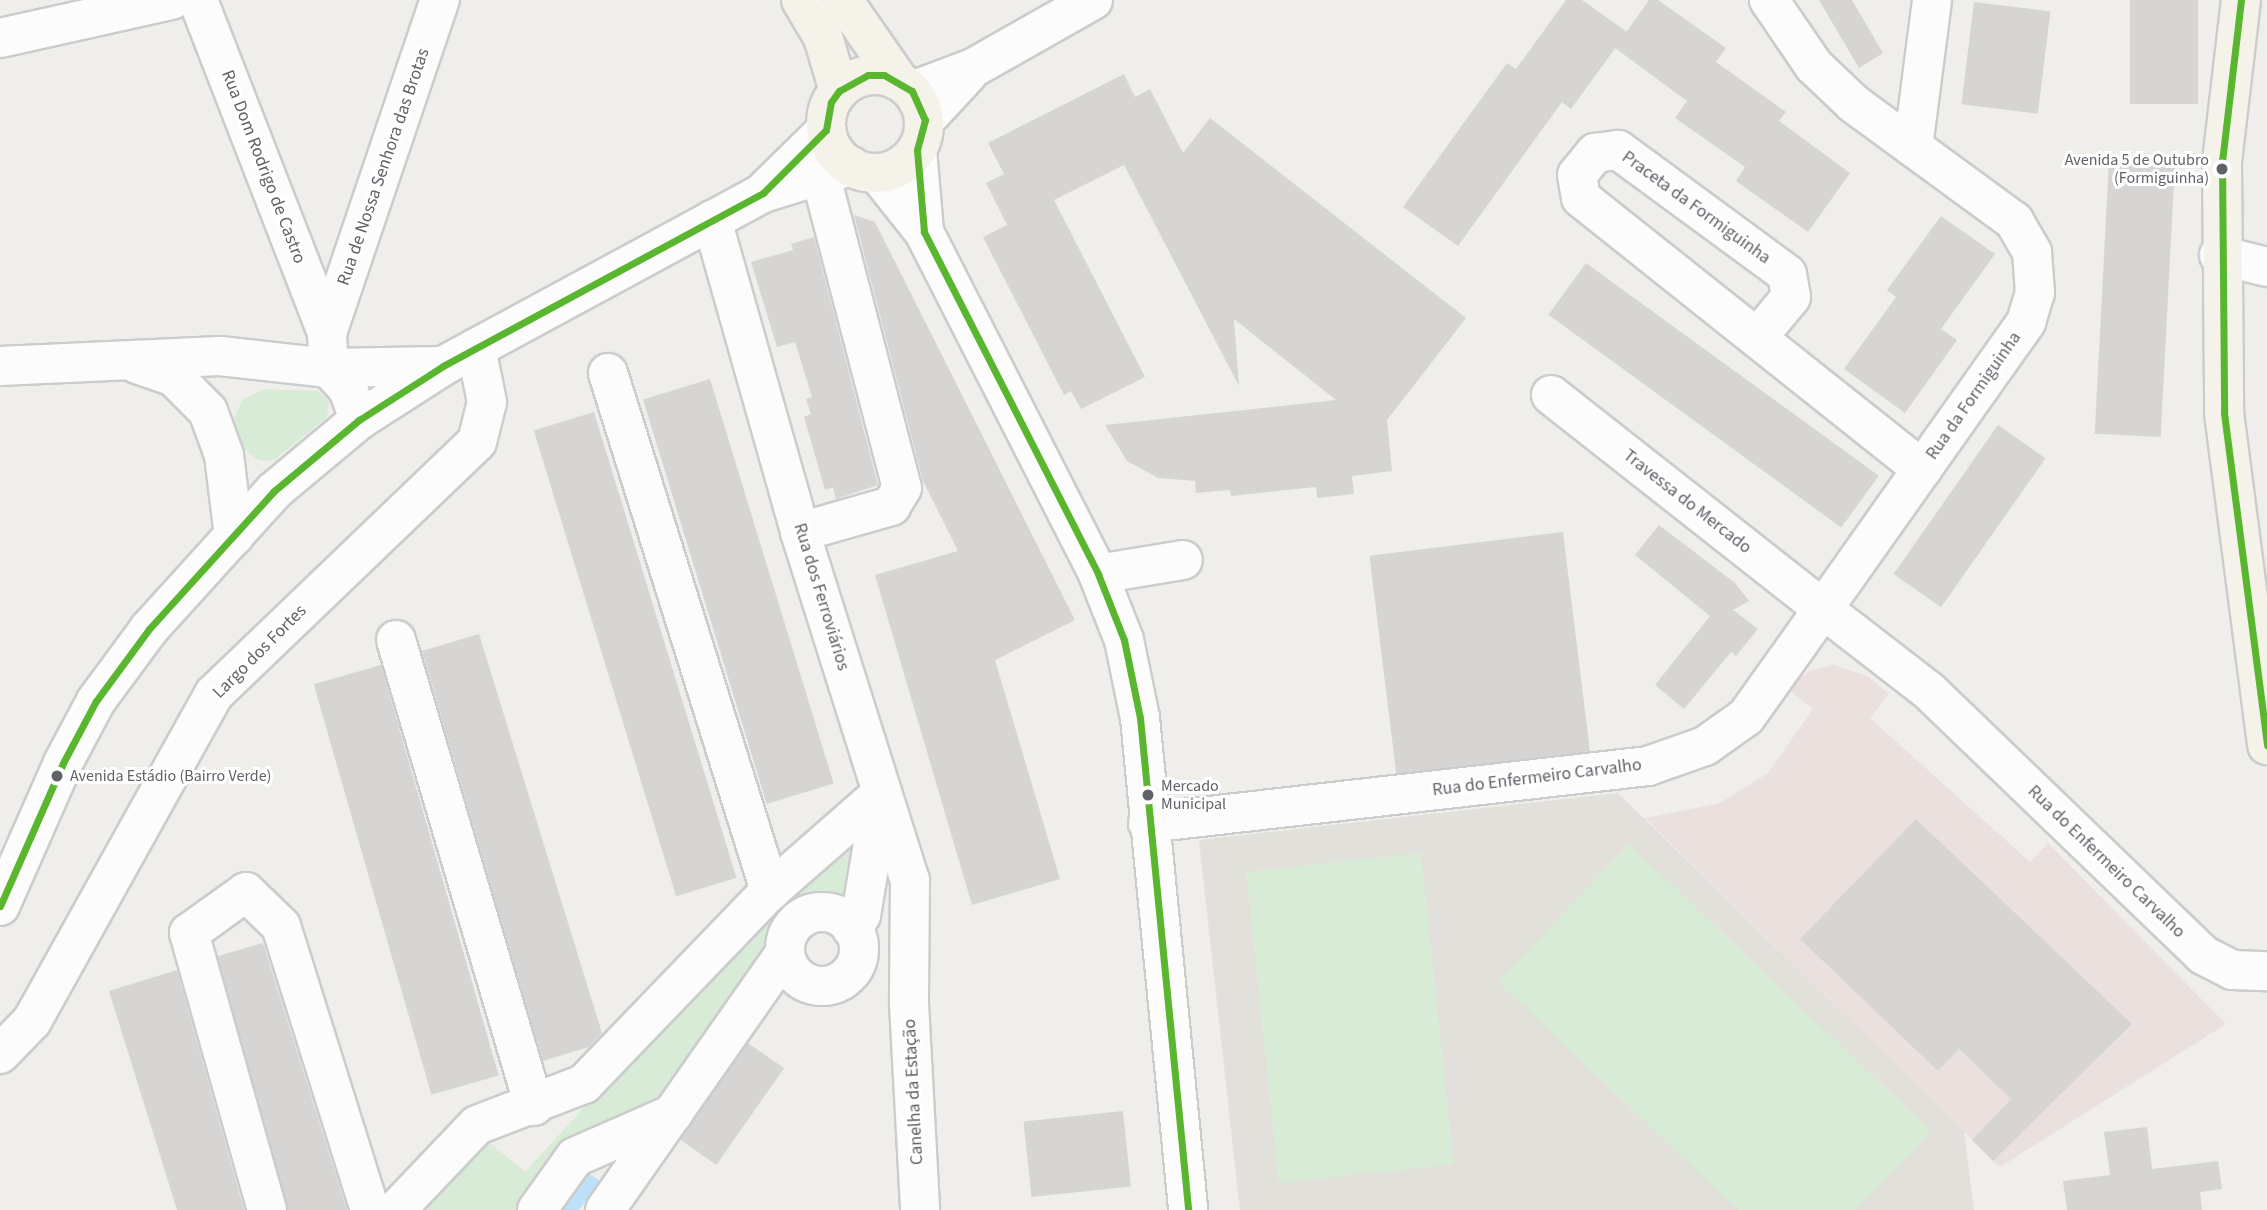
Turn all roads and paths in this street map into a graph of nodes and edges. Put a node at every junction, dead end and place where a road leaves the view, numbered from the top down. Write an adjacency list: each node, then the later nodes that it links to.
1 (172, 0): 10 (street)
2 (198, 0): 22 (street, Rua Dom Rodrigo de Castro)
3 (440, 0): 22 (street, Rua de Nossa Senhora das Brotas)
4 (801, 0): 11 (main road)
5 (843, 0): 12 (main road)
6 (1093, 0): 12 (street)
7 (1769, 0): 14 (street, Rua da Formiguinha)
8 (1933, 0): 14 (street)
9 (2241, 0): 19 (main road)
10 (0, 38)
11 (839, 91): 12 (main road); 13 (main road)
12 (913, 111): 15 (main road); 18 (street)
13 (826, 130): 15 (main road); 16 (street)
14 (1913, 147): 32 (street, Rua da Formiguinha)
15 (850, 172): 16 (street); 18 (street); 34 (street)
16 (762, 193): 17 (street)
17 (712, 220): 23 (street); 34 (street, Rua dos Ferroviários)
18 (924, 232): 37 (street)
19 (2220, 255): 20 (street); 40 (main road)
20 (2267, 267)
21 (1757, 338): 21 (street, Praceta da Formiguinha); 32 (street, Praceta da Formiguinha)
22 (328, 350): 23 (street); 25 (street); 30 (street)
23 (459, 357): 30 (street); 50 (street, Largo dos Fortes)
24 (131, 362): 25 (street); 26 (street); 29 (street)
25 (261, 362): 29 (street)
26 (0, 366)
27 (608, 373): 44 (street)
28 (1551, 395): 38 (street, Travessa do Mercado)
29 (208, 411): 31 (street)
30 (359, 420): 33 (street)
31 (224, 455): 33 (street); 35 (street)
32 (1922, 469): 38 (street, Rua da Formiguinha)
33 (274, 491): 35 (street)
34 (800, 532): 41 (street, Rua dos Ferroviários)
35 (234, 536): 43 (street)
36 (1183, 560): 37 (street)
37 (1098, 574): 42 (street)
38 (1823, 609): 42 (street, Rua do Enfermeiro Carvalho); 48 (street, Rua do Enfermeiro Carvalho)
39 (396, 640): 51 (street)
40 (2267, 745)
41 (887, 809): 44 (street); 46 (street); 49 (street, Rua dos Ferroviários)
42 (1148, 822): 59 (street)
43 (10, 855): 45 (street)
44 (769, 891): 51 (street)
45 (0, 906)
46 (852, 929): 47 (street); 47 (street)
47 (785, 953): 52 (street)
48 (2267, 971)
49 (911, 975): 58 (street, Canelha da Estação)
50 (0, 1054)
51 (534, 1106): 55 (street)
52 (674, 1114): 56 (street); 57 (street)
53 (267, 1210): 54 (street)
54 (370, 1210)
55 (396, 1210)
56 (537, 1210)
57 (605, 1210)
58 (920, 1210)
59 (1188, 1210)

